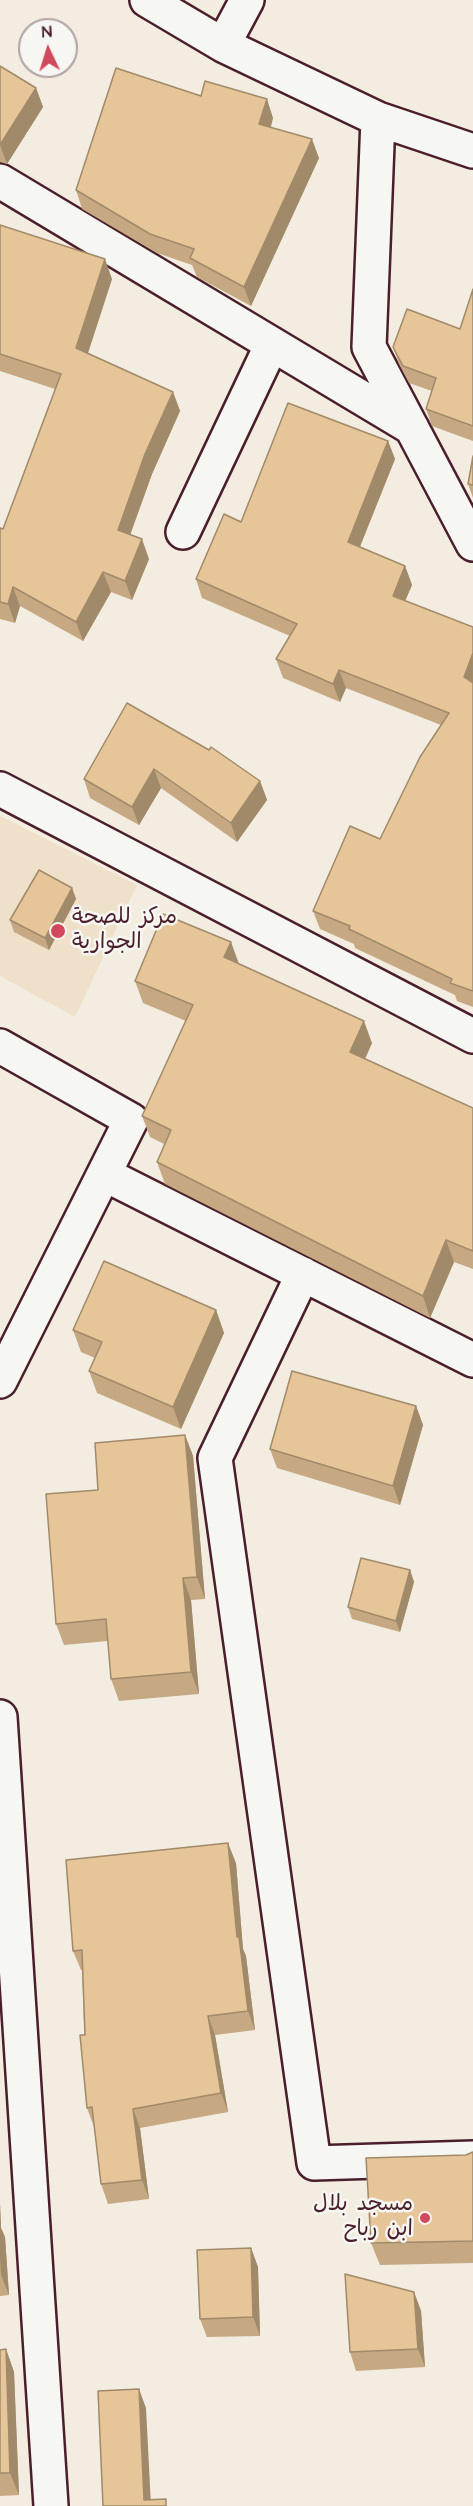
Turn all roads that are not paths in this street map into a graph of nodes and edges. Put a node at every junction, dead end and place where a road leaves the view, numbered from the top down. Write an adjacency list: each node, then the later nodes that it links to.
1 (147, 0): 3 (street)
2 (247, 0): 3 (street)
3 (223, 45): 4 (street)
4 (378, 119): 5 (street); 8 (street)
5 (473, 151)
6 (0, 181): 7 (street)
7 (272, 344): 8 (street); 9 (street)
8 (412, 428): 10 (street)
9 (183, 532)
10 (473, 544)
11 (0, 789): 12 (street)
12 (473, 1036)
13 (0, 1046): 14 (street)
14 (104, 1174): 15 (street); 17 (street)
15 (303, 1274): 16 (street); 19 (street)
16 (473, 1360)
17 (0, 1381)
18 (0, 1717): 20 (street)
19 (473, 2158)
20 (51, 2506)

